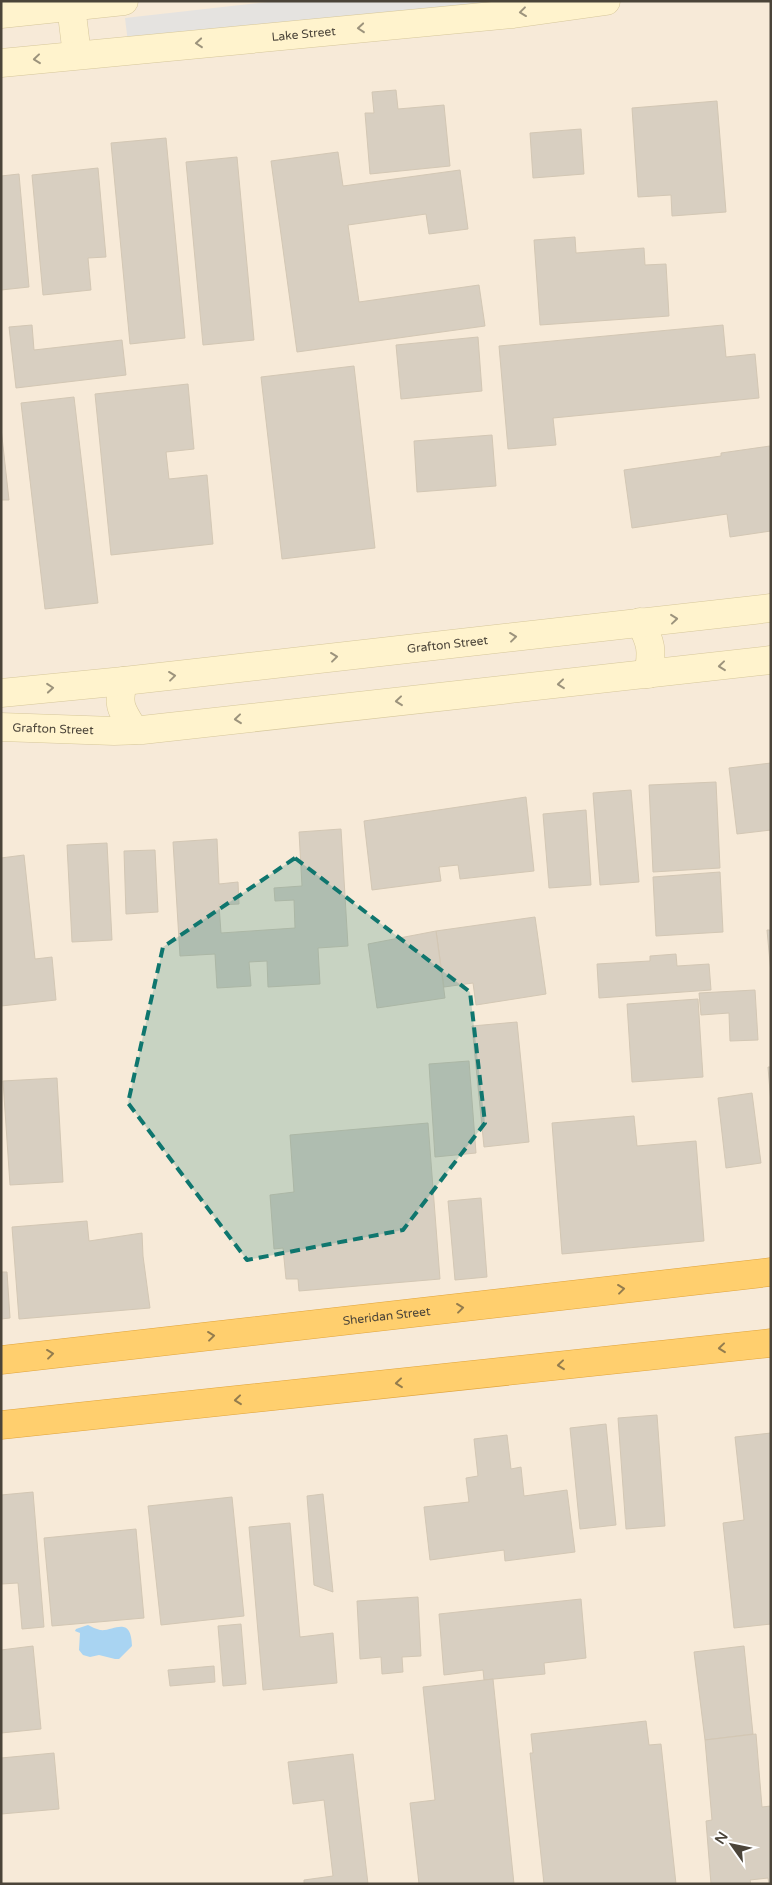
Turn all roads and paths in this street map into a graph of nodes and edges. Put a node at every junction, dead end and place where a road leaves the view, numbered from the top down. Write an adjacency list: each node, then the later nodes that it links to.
1 (124, 1): 4 (street)
2 (606, 1): 3 (street, Lake Street)
3 (566, 4): 6 (street, Lake Street, one-way to 6)
4 (71, 6): 5 (street); 6 (street)
5 (1, 14)
6 (77, 55): 7 (street, Lake Street, one-way to 7)
7 (1, 63)
8 (771, 608): 9 (street, Grafton Street, one-way to 8)
9 (640, 622): 11 (street); 12 (street, Grafton Street, one-way to 9)
10 (771, 660): 11 (street, Grafton Street, one-way to 11)
11 (648, 674): 15 (street, Grafton Street, one-way to 15)
12 (124, 681): 13 (street, Grafton Street, one-way to 12); 15 (street)
13 (1, 693)
14 (1, 727): 15 (street, Grafton Street)
15 (134, 730)
16 (771, 1272): 18 (highway, Sheridan Street, one-way to 16)
17 (771, 1343): 19 (highway, one-way to 19)
18 (1, 1360)
19 (1, 1425)

